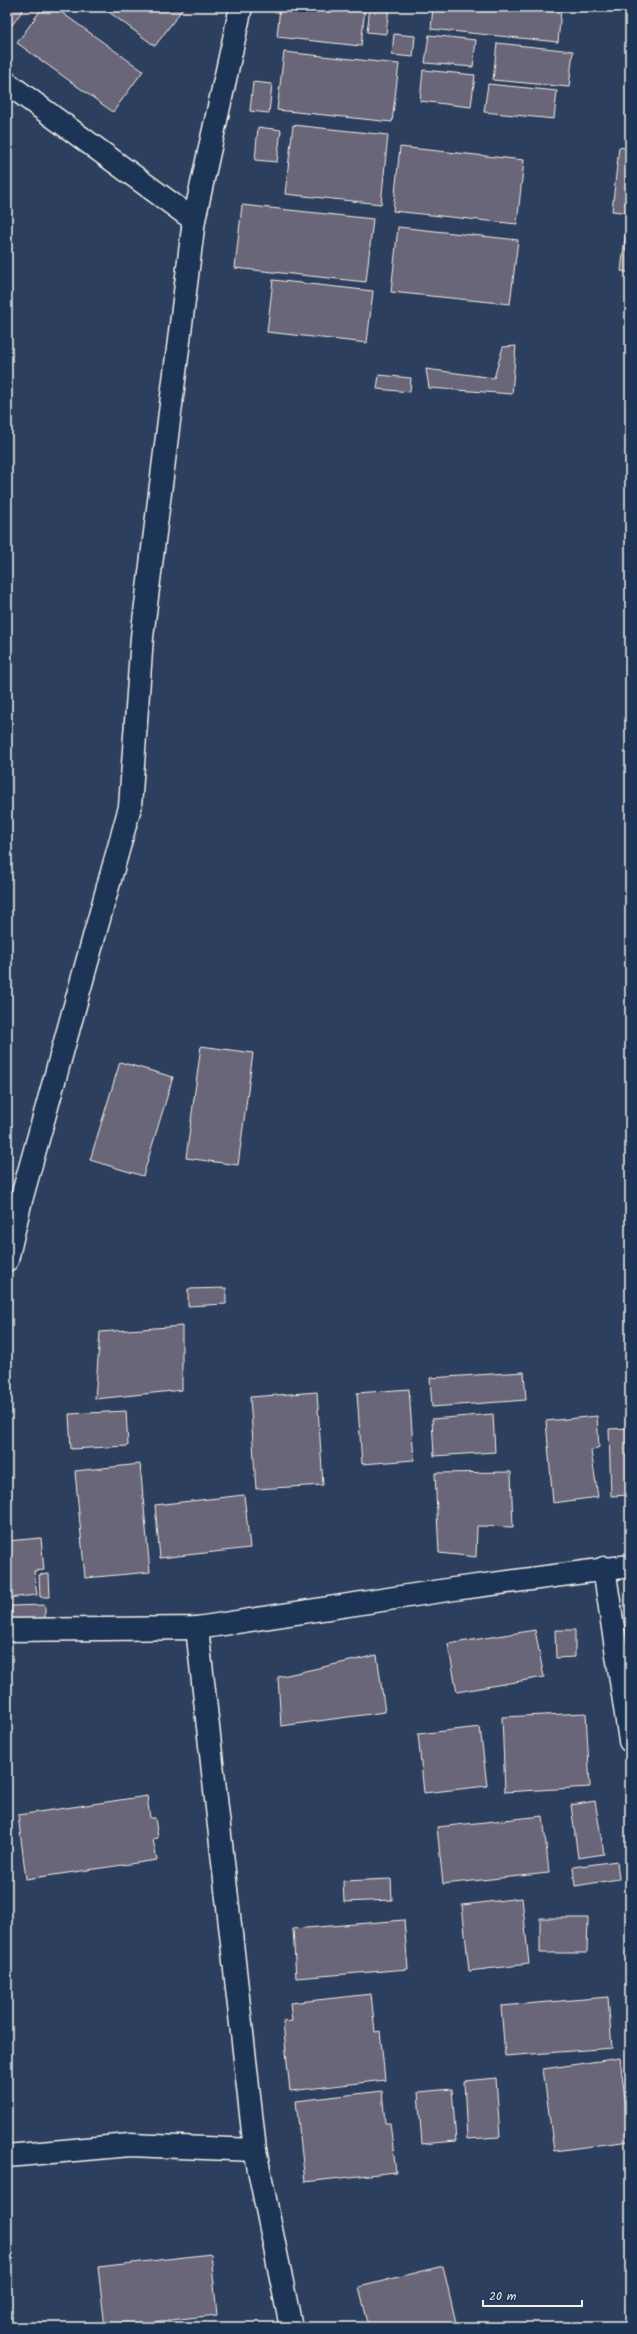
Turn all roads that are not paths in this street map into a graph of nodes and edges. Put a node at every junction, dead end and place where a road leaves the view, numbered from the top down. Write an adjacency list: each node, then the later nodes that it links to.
1 (241, 7): 3 (street)
2 (7, 83): 3 (street)
3 (194, 220): 4 (street)
4 (13, 1203): 5 (street)
5 (7, 1260)
6 (630, 1566): 7 (street)
7 (604, 1568): 8 (street); 10 (street)
8 (197, 1628): 9 (street); 11 (street)
9 (7, 1630)
10 (630, 1741)
11 (256, 2150): 12 (street); 13 (street)
12 (7, 2156)
13 (291, 2327)

